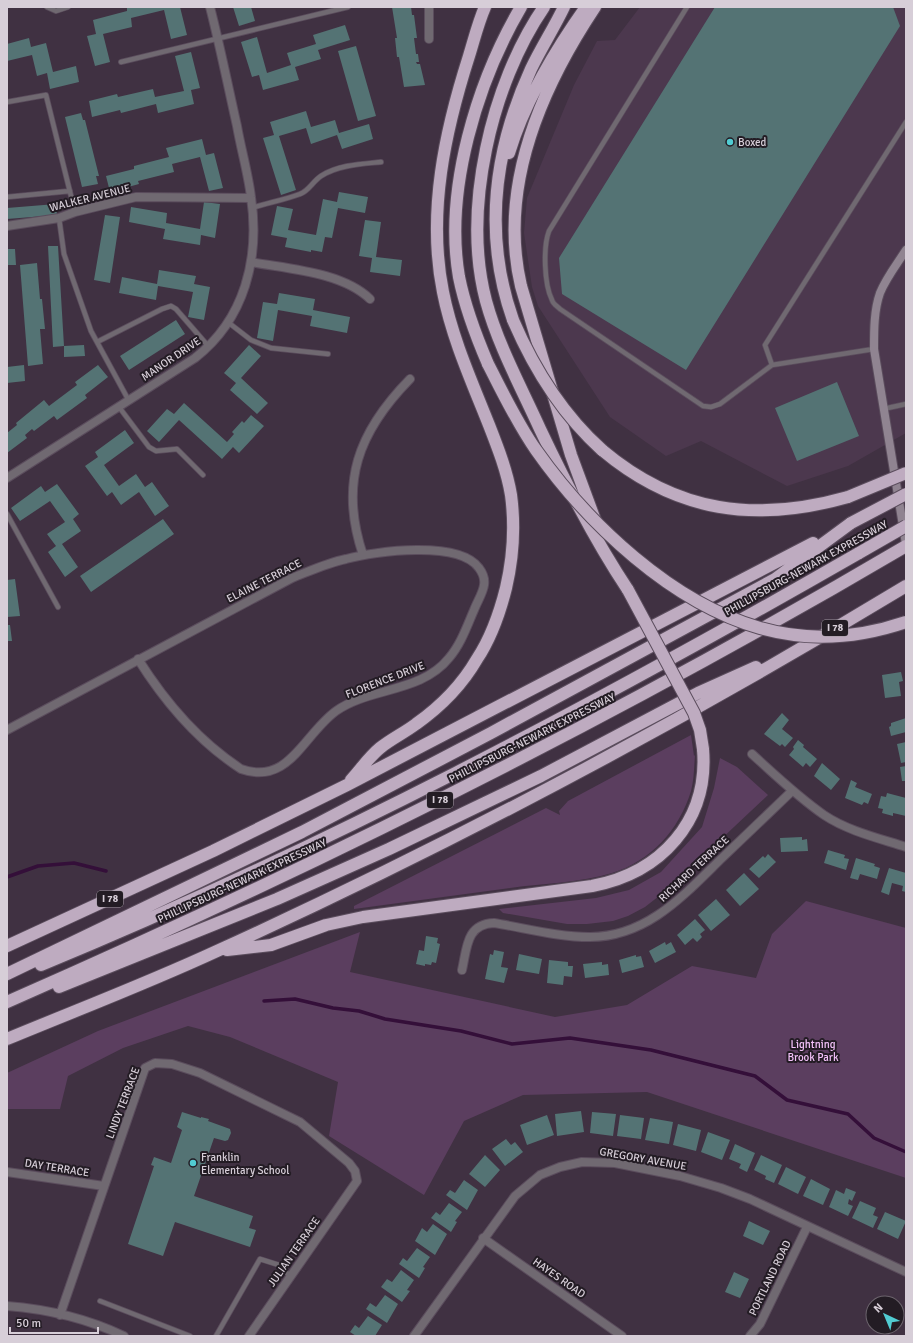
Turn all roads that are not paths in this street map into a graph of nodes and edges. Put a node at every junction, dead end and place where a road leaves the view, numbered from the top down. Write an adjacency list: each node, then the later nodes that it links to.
1 (47, 7): 2 (lane)
2 (68, 7)
3 (210, 7): 14 (street, MANOR DRIVE)
4 (348, 7): 14 (lane)
5 (429, 7): 15 (street)
6 (485, 7): 16 (highway)
7 (493, 7): 16 (highway)
8 (521, 7): 55 (highway, bridge)
9 (544, 7): 53 (highway)
10 (564, 7): 26 (highway)
11 (586, 7): 26 (highway)
12 (594, 7): 53 (highway)
13 (687, 7): 37 (lane)
14 (219, 39): 17 (lane); 23 (street, MANOR DRIVE)
15 (429, 39)
16 (470, 55): 61 (highway)
17 (121, 62)
18 (7, 102): 21 (lane)
19 (906, 122): 37 (lane)
20 (381, 162): 24 (lane)
21 (70, 191): 22 (lane); 25 (lane)
22 (7, 197)
23 (251, 198): 24 (street, MANOR DRIVE); 25 (street, WALKER AVENUE)
24 (252, 208): 30 (street, MANOR DRIVE)
25 (75, 212): 27 (street, WALKER AVENUE)
26 (496, 215): 43 (highway, bridge)
27 (59, 218): 28 (street, WALKER AVENUE); 33 (lane)
28 (7, 226)
29 (906, 250): 35 (street)
30 (251, 262): 31 (street); 32 (street, MANOR DRIVE)
31 (370, 299)
32 (229, 323): 34 (street, MANOR DRIVE); 36 (lane)
33 (97, 342): 34 (lane); 39 (lane)
34 (209, 347): 39 (street, MANOR DRIVE)
35 (874, 349): 37 (lane); 42 (street)
36 (328, 354)
37 (772, 365)
38 (410, 379): 51 (street)
39 (129, 401): 41 (street, MANOR DRIVE)
40 (906, 404): 42 (lane)
41 (119, 407): 44 (lane); 45 (street, MANOR DRIVE)
42 (883, 409): 50 (street)
43 (906, 473)
44 (203, 475)
45 (7, 478)
46 (906, 494): 48 (highway, PHILLIPSBURG-NEWARK EXPRESSWAY / I 78, bridge)
47 (7, 514): 54 (lane)
48 (852, 523): 61 (highway, PHILLIPSBURG-NEWARK EXPRESSWAY / I 78); 67 (highway)
49 (906, 526): 68 (highway, PHILLIPSBURG-NEWARK EXPRESSWAY / I 78, bridge)
50 (906, 545): 69 (highway, PHILLIPSBURG-NEWARK EXPRESSWAY / I 78)
51 (363, 555): 56 (street, ELAINE TERRACE); 58 (street, ELAINE TERRACE)
52 (906, 586): 57 (highway, I 78)
53 (628, 590): 65 (highway, bridge)
54 (58, 607)
55 (906, 622)
56 (462, 637): 58 (street, FLORENCE DRIVE)
57 (805, 646): 65 (highway, I 78); 70 (highway)
58 (138, 659): 59 (street, ELAINE TERRACE)
59 (7, 730)
60 (752, 754): 62 (street)
61 (347, 785): 64 (highway, PHILLIPSBURG-NEWARK EXPRESSWAY / I 78)
62 (792, 791): 63 (street); 66 (street, RICHARD TERRACE)
63 (906, 847)
64 (7, 946)
65 (216, 952): 71 (highway, I 78)
66 (462, 970)
67 (7, 974)
68 (7, 979)
69 (7, 1002)
70 (7, 1006)
71 (7, 1039)
72 (7, 1172): 74 (street, DAY TERRACE)
73 (357, 1181): 74 (street, LINDY TERRACE); 78 (street, JULIAN TERRACE)
74 (104, 1186): 81 (street, LINDY TERRACE)
75 (807, 1227): 76 (street, GREGORY AVENUE); 77 (street, GREGORY AVENUE); 88 (street, PORTLAND ROAD)
76 (483, 1238): 86 (street, GREGORY AVENUE); 87 (street, HAYES ROAD)
77 (906, 1272)
78 (290, 1276): 84 (lane); 85 (street, JULIAN TERRACE)
79 (100, 1301): 83 (lane)
80 (7, 1306): 81 (street)
81 (60, 1315): 82 (street)
82 (124, 1336)
83 (190, 1336)
84 (216, 1336)
85 (249, 1336)
86 (414, 1336)
87 (622, 1336)
88 (750, 1336)

